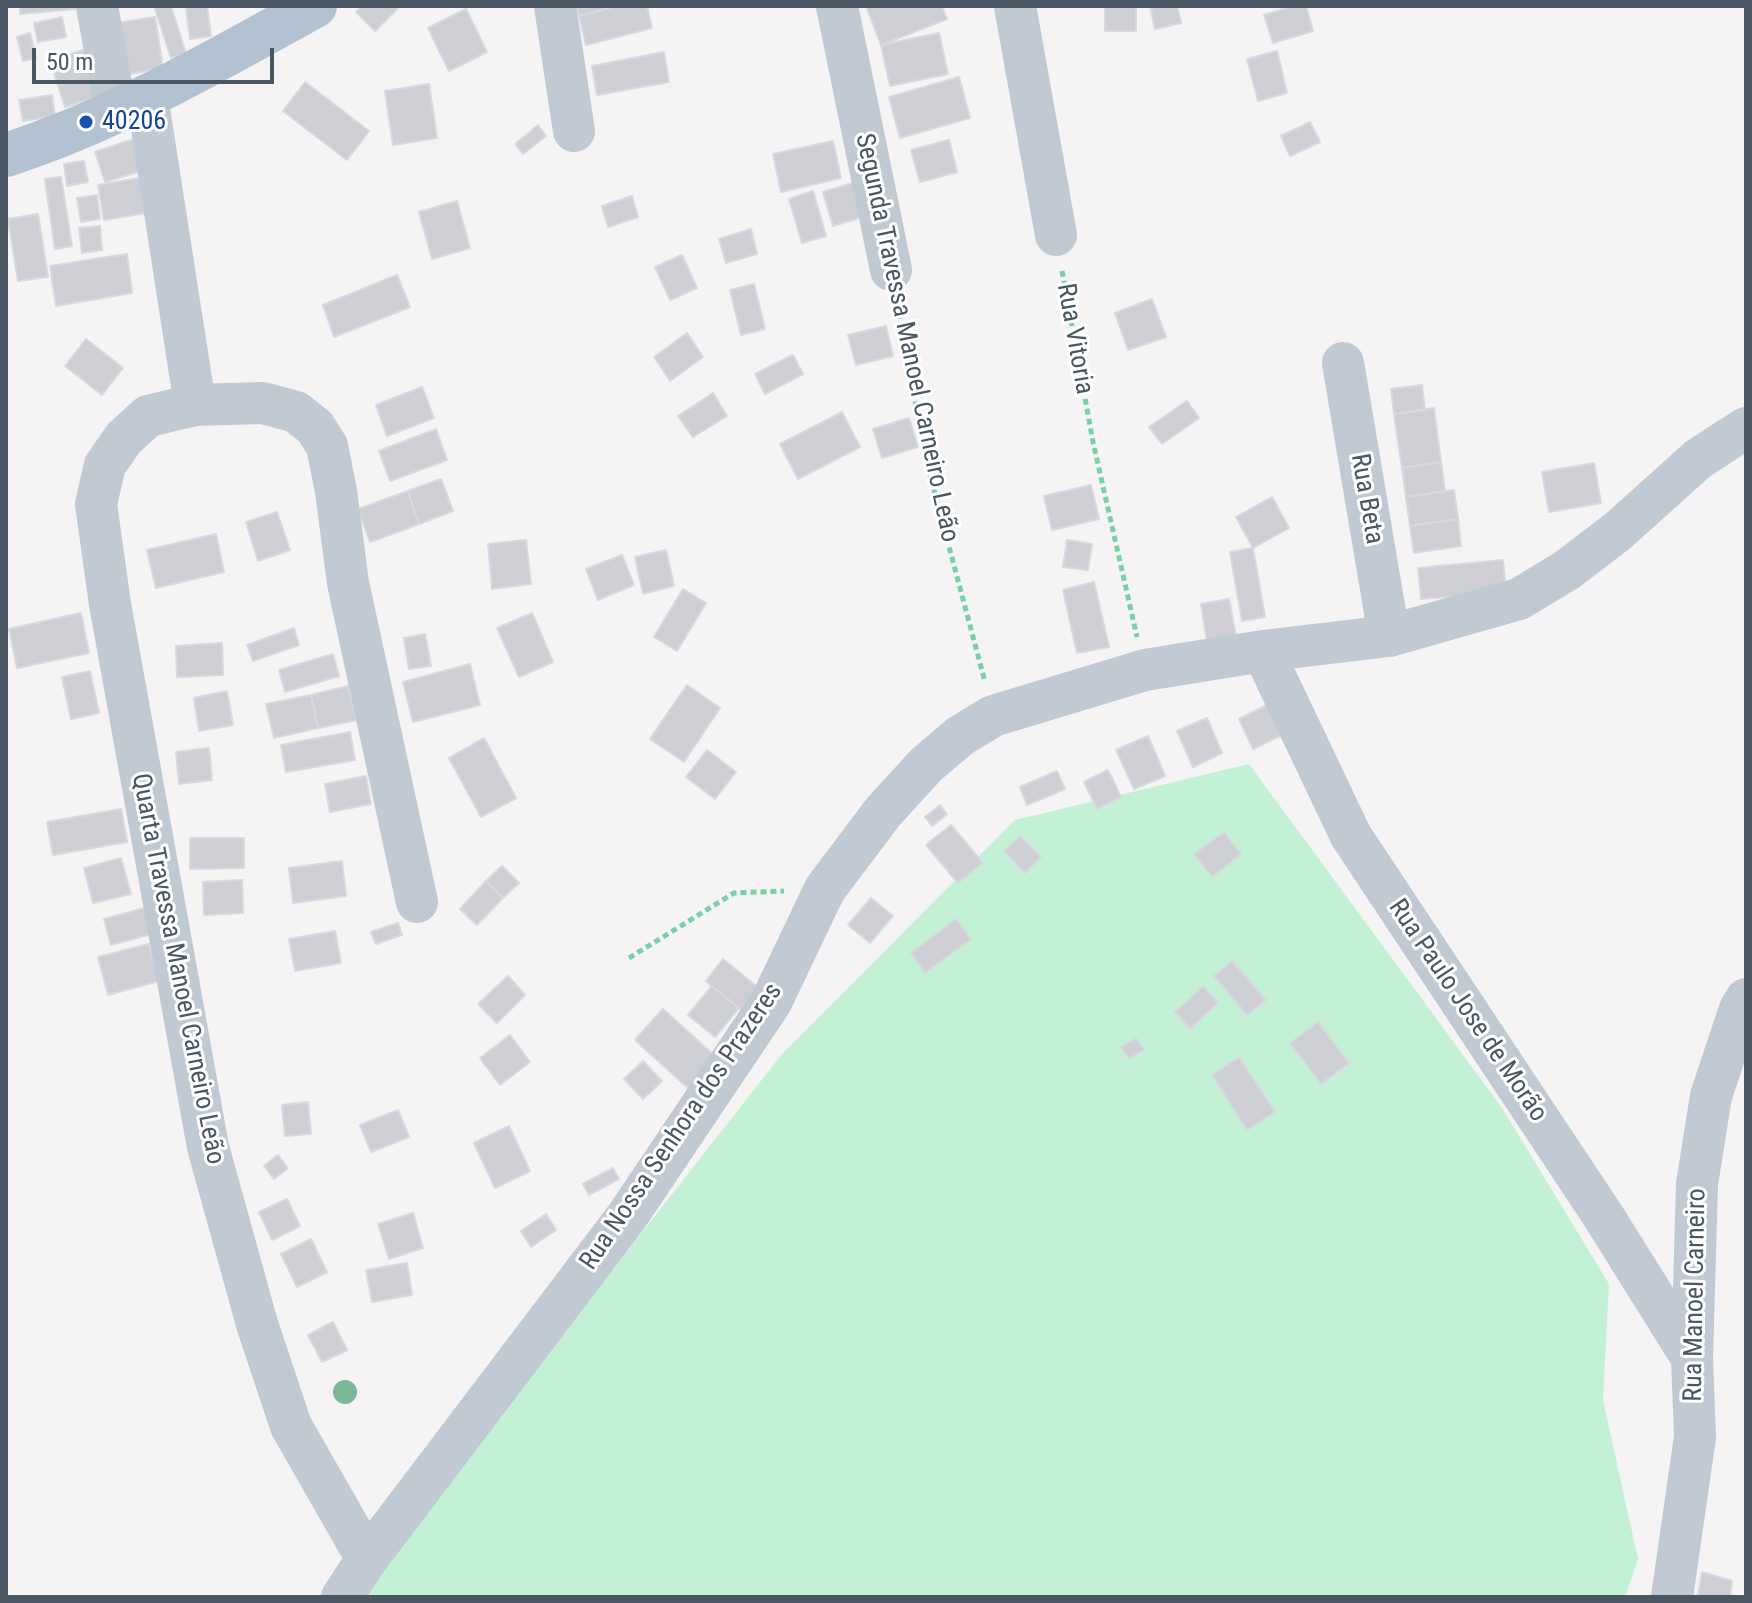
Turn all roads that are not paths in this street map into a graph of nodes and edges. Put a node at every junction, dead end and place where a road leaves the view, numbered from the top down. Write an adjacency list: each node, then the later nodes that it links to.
1 (97, 6): 6 (street)
2 (315, 6): 6 (main road)
3 (555, 6): 7 (street)
4 (837, 6): 10 (street, Segunda Travessa Manoel Carneiro Leão)
5 (1015, 6): 9 (street)
6 (132, 104): 8 (main road); 12 (street)
7 (574, 131)
8 (6, 155)
9 (1056, 235)
10 (891, 270)
11 (1343, 363): 14 (street, Rua Beta)
12 (195, 405): 16 (street, Quarta Travessa Manoel Carneiro Leão); 19 (street, Quarta Travessa Manoel Carneiro Leão)
13 (1746, 428): 14 (street, Rua Nossa Senhora dos Prazeres)
14 (1389, 636): 15 (street, Rua Nossa Senhora dos Prazeres)
15 (1263, 651): 18 (street, Rua Paulo Jose de Morão); 19 (street, Rua Nossa Senhora dos Prazeres)
16 (417, 902)
17 (1746, 999): 18 (street, Rua Manoel Carneiro)
18 (1692, 1358): 21 (street, Rua Manoel Carneiro)
19 (367, 1559): 20 (street, Rua Nossa Senhora dos Prazeres)
20 (342, 1597)
21 (1672, 1597)

